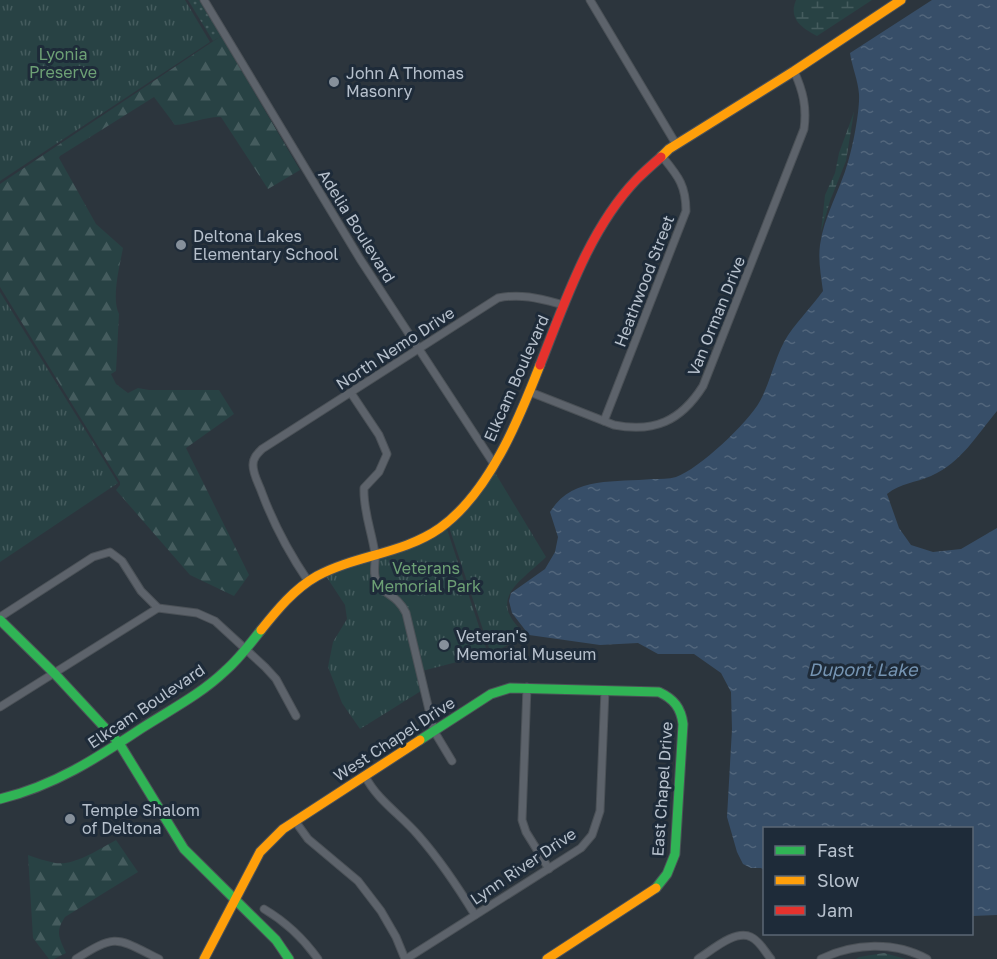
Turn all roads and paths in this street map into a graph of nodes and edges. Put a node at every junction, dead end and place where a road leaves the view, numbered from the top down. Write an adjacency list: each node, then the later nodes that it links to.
1 (204, 0): 8 (street, Adelia Boulevard)
2 (590, 0): 5 (street)
3 (902, 0): 4 (street, Elkcam Boulevard)
4 (794, 71): 5 (street, Elkcam Boulevard); 11 (street, Van Orman Drive)
5 (676, 144): 6 (street, Elkcam Boulevard)
6 (661, 155): 7 (street, Elkcam Boulevard); 11 (street, Heathwood Street)
7 (564, 305): 8 (street, North Nemo Drive); 9 (street, Elkcam Boulevard)
8 (419, 349): 10 (street, North Nemo Drive); 12 (street, Adelia Boulevard)
9 (530, 392): 11 (street, Van Orman Drive); 12 (street, Elkcam Boulevard)
10 (351, 393): 13 (street); 14 (street, North Nemo Drive)
11 (604, 421)
12 (494, 464): 13 (street, Elkcam Boulevard)
13 (375, 556): 14 (street, Elkcam Boulevard); 24 (street)
14 (308, 581): 17 (street, Elkcam Boulevard)
15 (158, 608): 16 (street); 17 (street); 18 (street)
16 (0, 619): 18 (street)
17 (245, 650): 23 (street); 25 (street, Elkcam Boulevard)
18 (55, 674): 22 (street); 25 (street)
19 (527, 687): 20 (street, West Chapel Drive); 24 (street, West Chapel Drive); 30 (street)
20 (605, 690): 21 (street, West Chapel Drive); 30 (street, Lynn River Drive)
21 (676, 702): 40 (street, East Chapel Drive)
22 (0, 707)
23 (296, 716)
24 (434, 731): 26 (street); 27 (street, West Chapel Drive)
25 (119, 743): 28 (street, Elkcam Boulevard); 31 (street)
26 (452, 761)
27 (365, 776): 29 (street, West Chapel Drive); 33 (street)
28 (0, 799)
29 (295, 821): 31 (street, West Chapel Drive); 39 (street)
30 (549, 869): 33 (street, Lynn River Drive)
31 (237, 899): 36 (street, West Chapel Drive); 37 (street)
32 (264, 909): 38 (street)
33 (475, 915): 39 (street, Lynn River Drive)
34 (76, 959): 35 (street)
35 (159, 959)
36 (204, 959)
37 (289, 959)
38 (318, 959)
39 (406, 959)
40 (547, 959)
41 (698, 959): 42 (street)
42 (771, 959)
43 (822, 959): 44 (street)
44 (927, 959)

